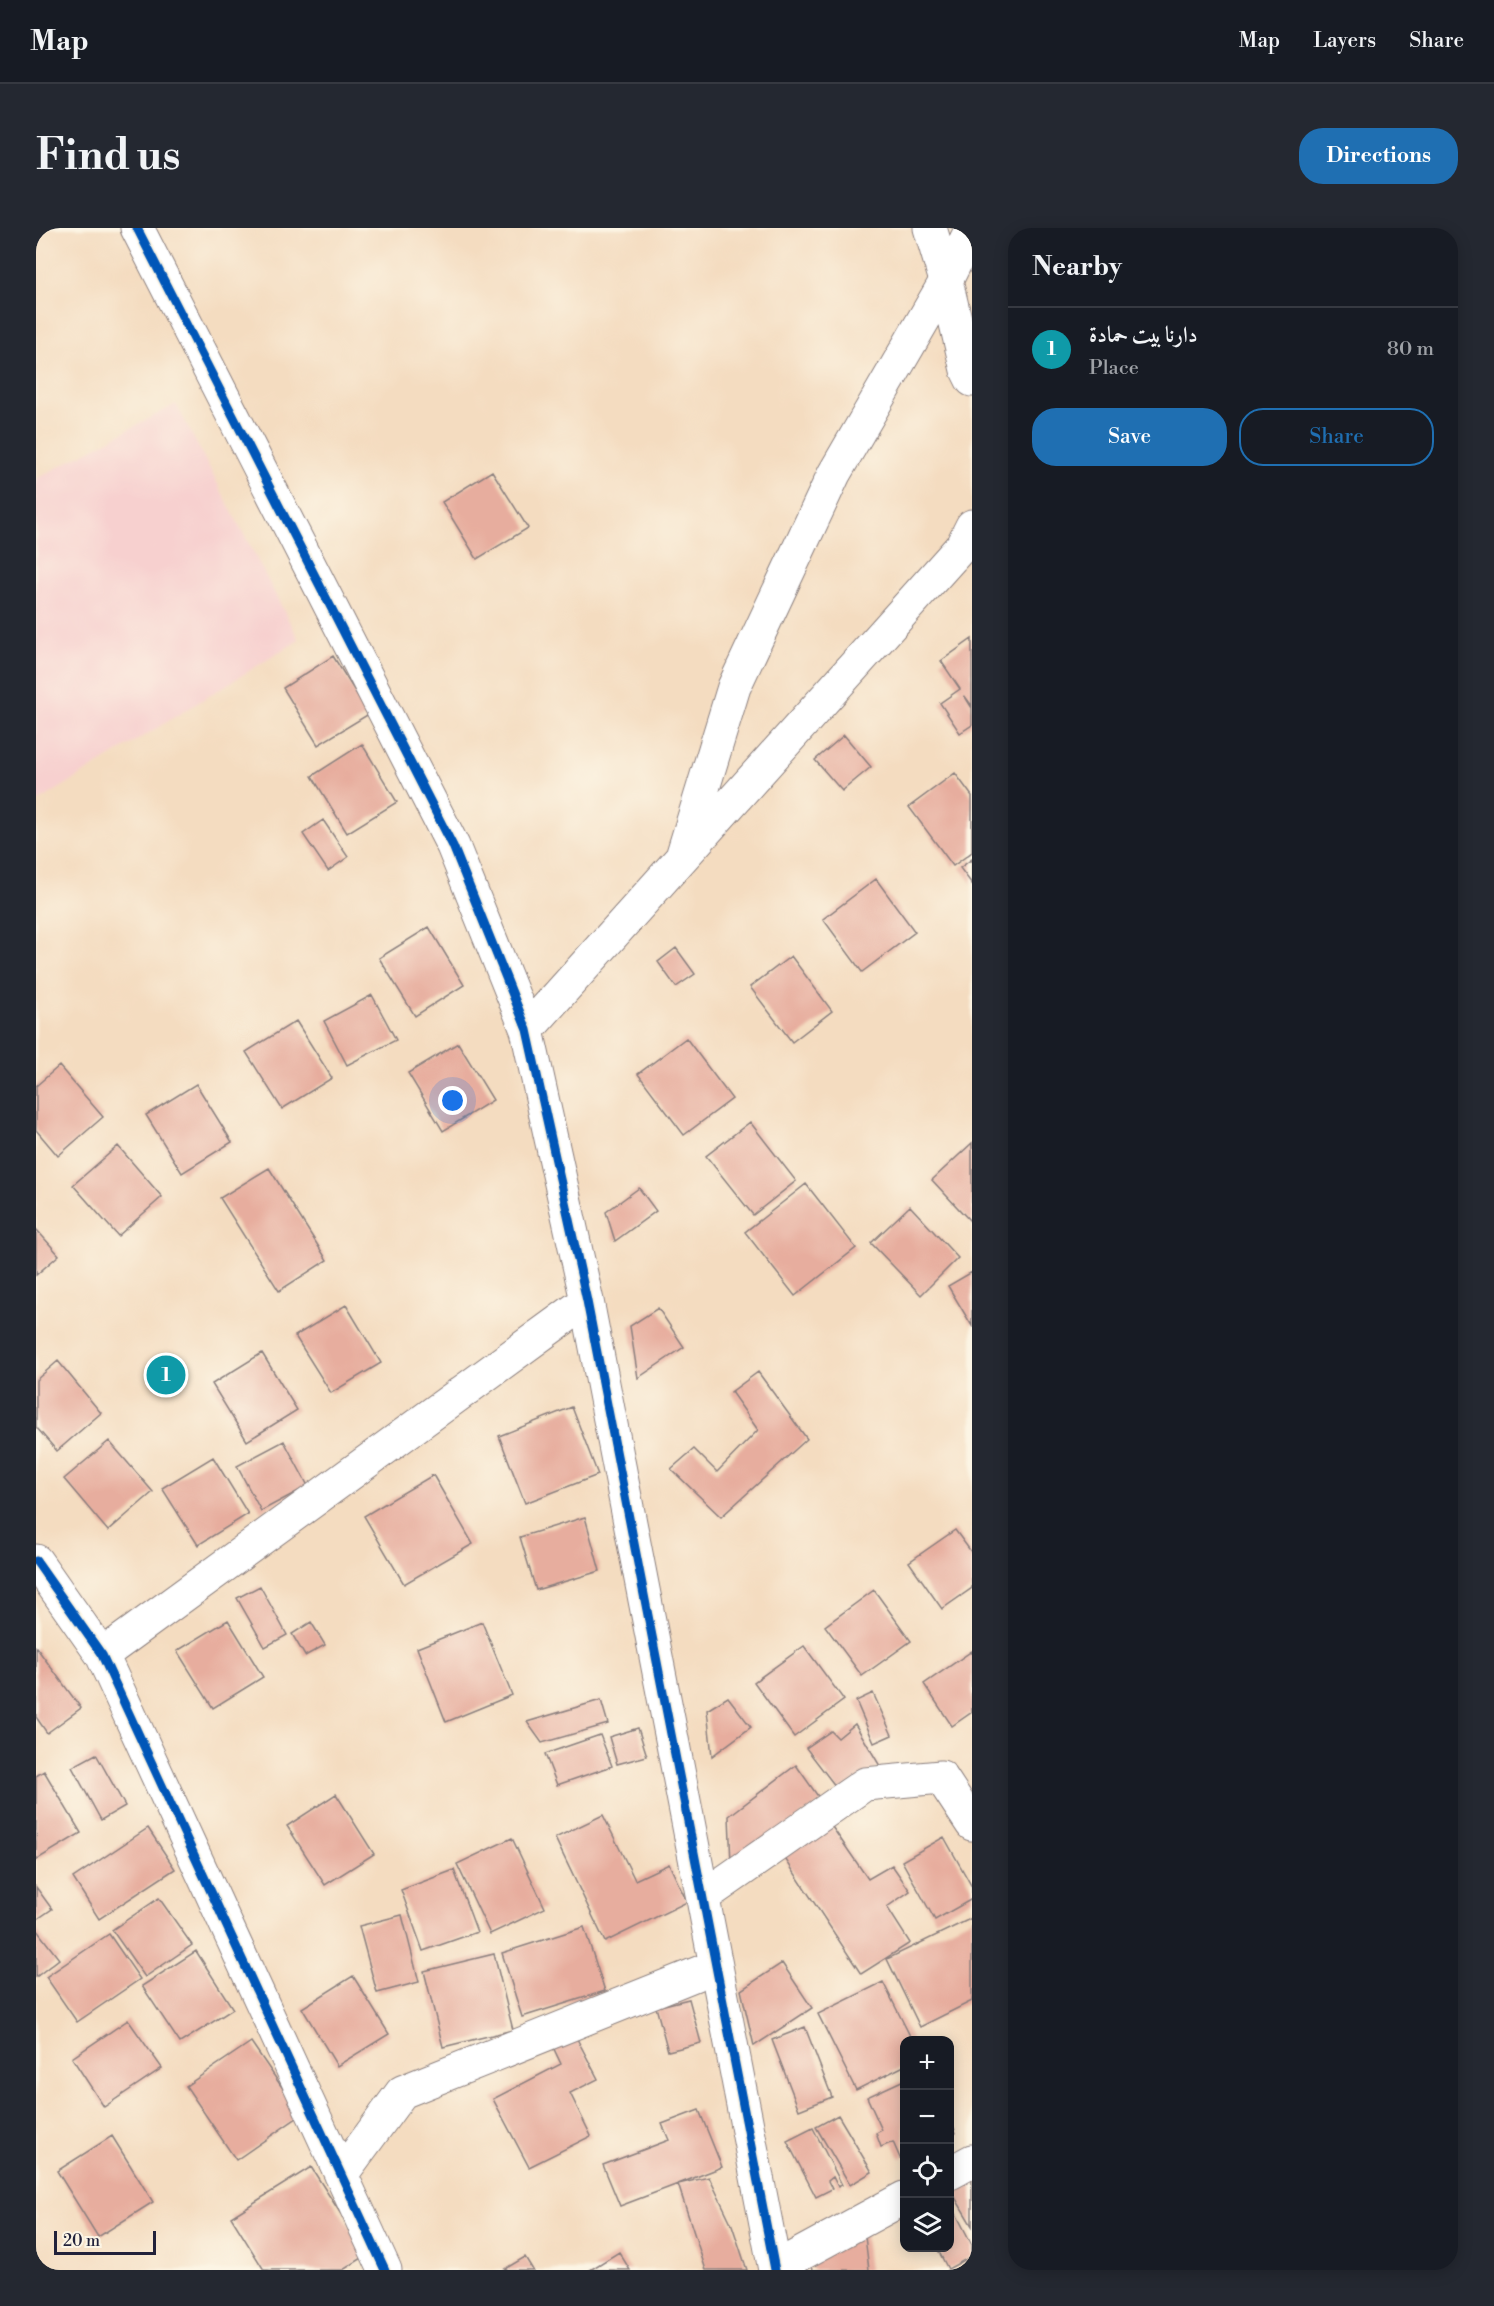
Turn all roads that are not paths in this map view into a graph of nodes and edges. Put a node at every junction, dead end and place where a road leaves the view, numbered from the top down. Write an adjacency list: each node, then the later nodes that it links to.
1 (137, 228): 8 (street)
2 (930, 228): 4 (street)
3 (972, 228): 4 (street)
4 (946, 280): 5 (street); 7 (street)
5 (972, 380)
6 (972, 526): 7 (street)
7 (682, 857): 8 (street)
8 (527, 1030): 9 (street)
9 (587, 1301): 11 (street); 13 (street)
10 (36, 1561): 11 (street)
11 (102, 1655): 17 (street)
12 (972, 1824): 13 (street)
13 (703, 1896): 14 (street)
14 (716, 1966): 17 (street); 19 (street)
15 (972, 2161): 16 (street)
16 (954, 2171)
17 (341, 2175): 20 (street)
18 (900, 2200): 19 (street)
19 (775, 2269)
20 (385, 2270)

